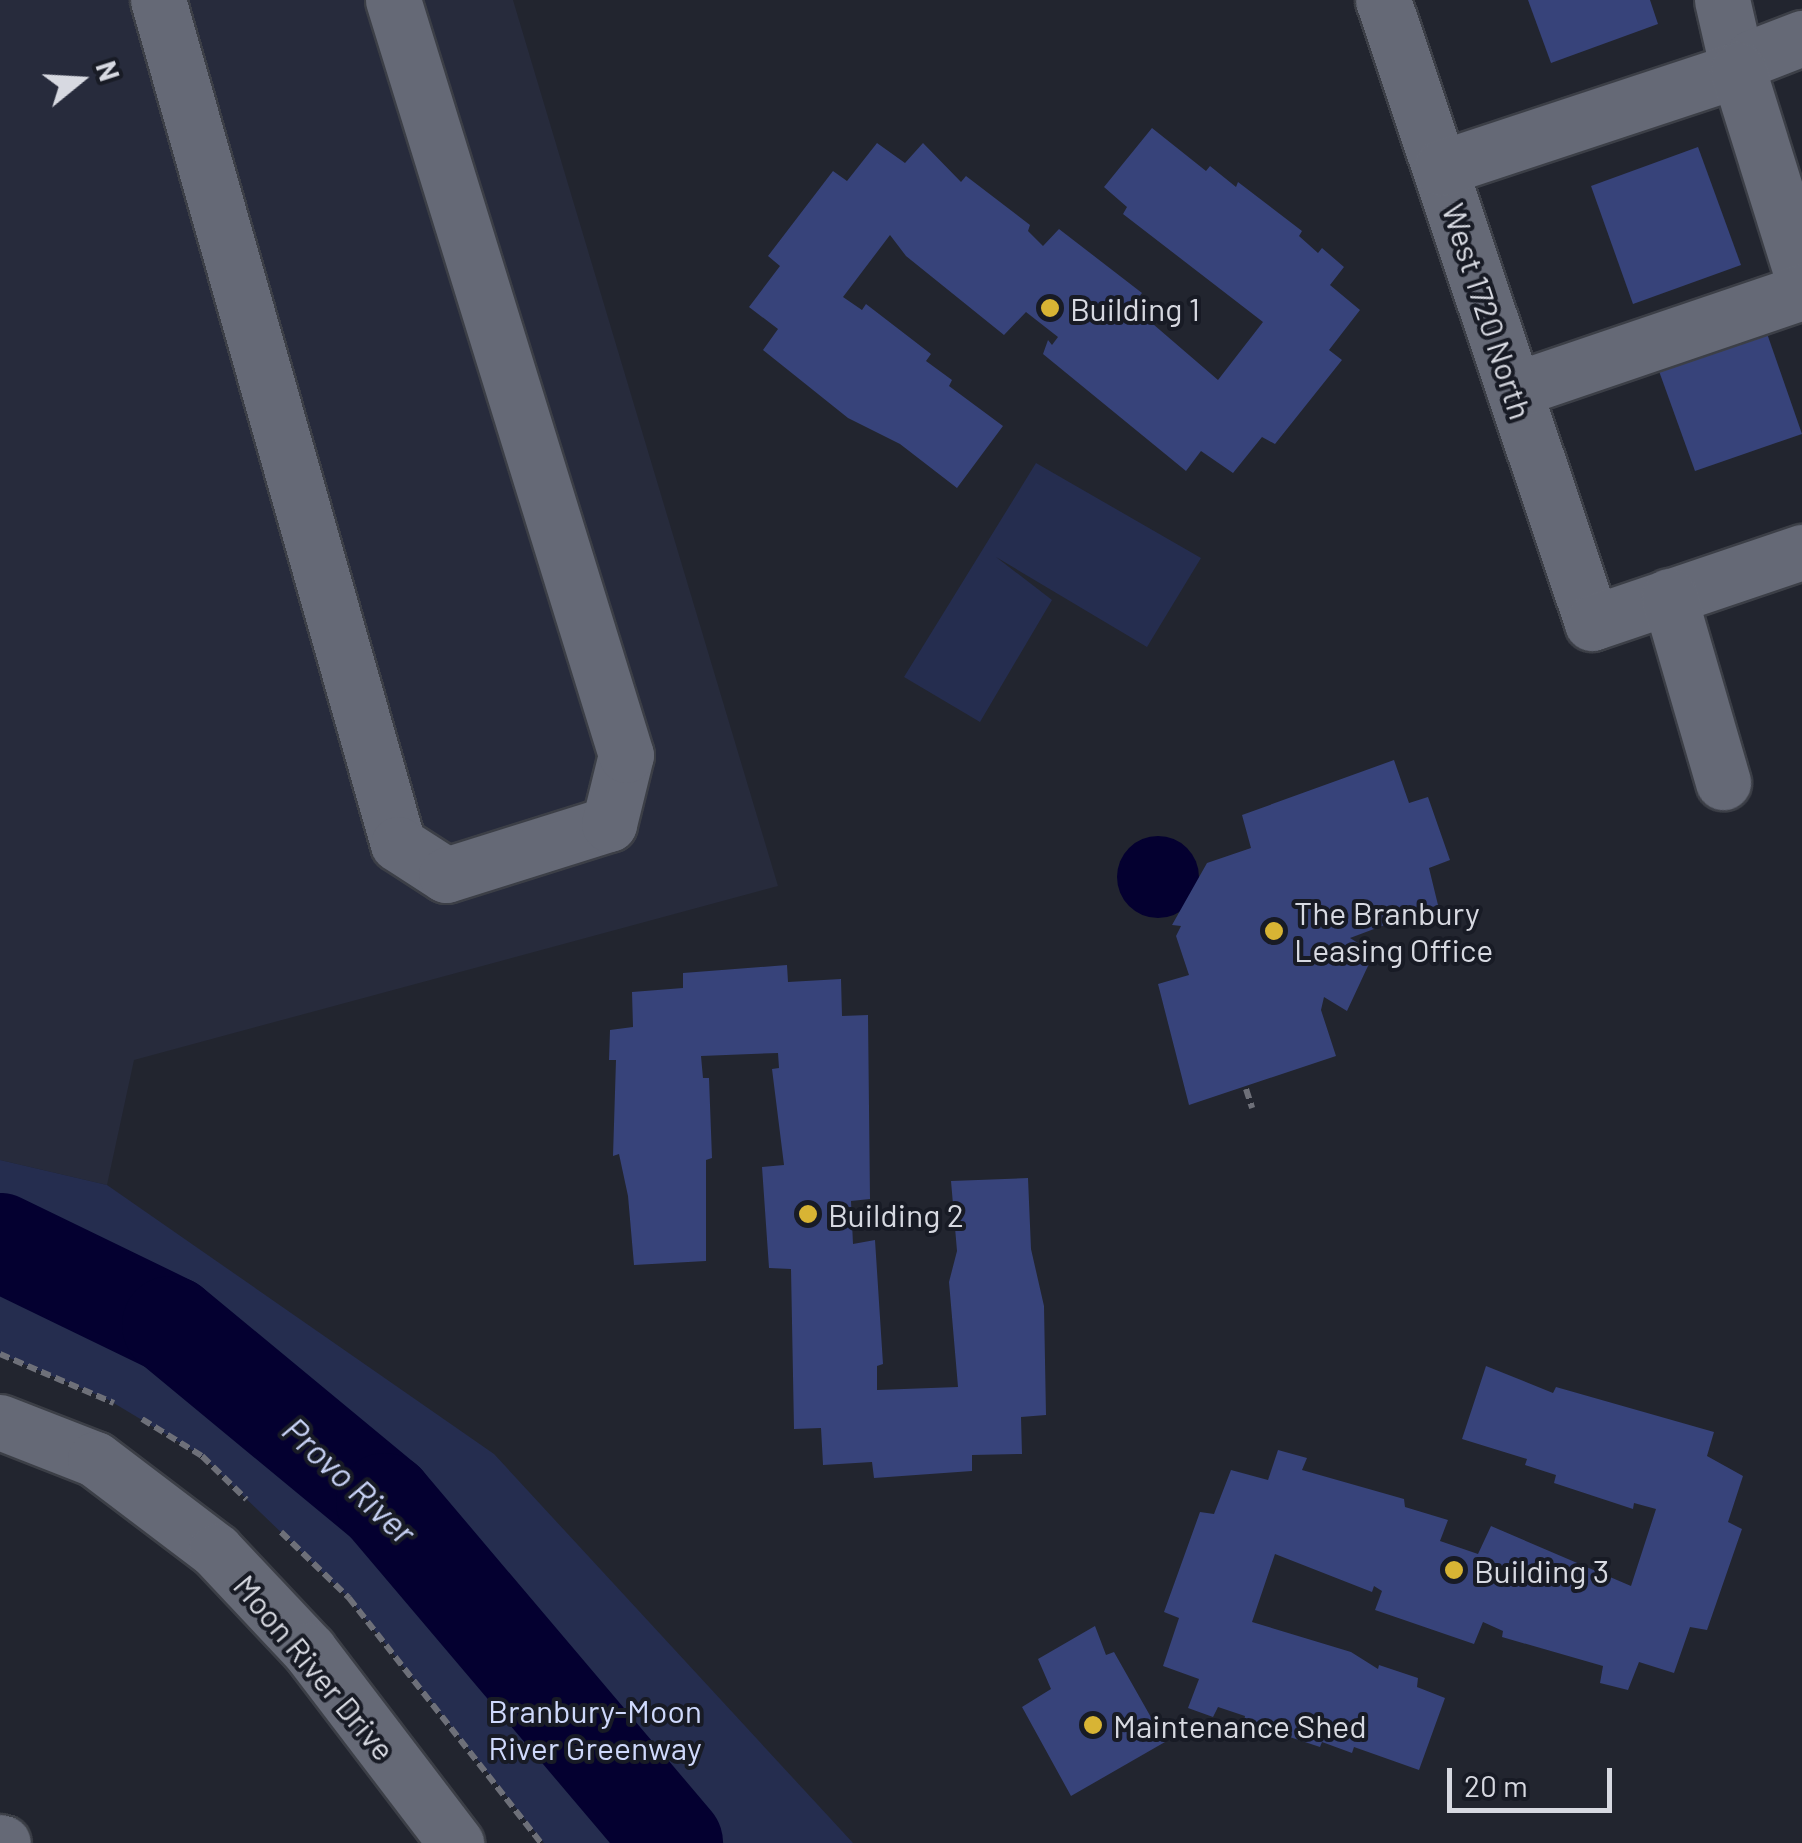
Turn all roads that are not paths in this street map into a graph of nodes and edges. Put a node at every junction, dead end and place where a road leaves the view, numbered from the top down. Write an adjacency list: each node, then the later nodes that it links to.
1 (158, 0): 2 (street)
2 (393, 0)
3 (1383, 0): 7 (street, West 1720 North)
4 (1722, 0): 6 (street)
5 (1802, 38): 6 (street)
6 (1738, 70): 7 (street); 8 (street)
7 (1441, 168): 9 (street, West 1720 North)
8 (1800, 264): 9 (street)
9 (1514, 390): 11 (street, West 1720 North)
10 (1802, 552): 11 (street)
11 (1670, 596): 12 (street)
12 (1723, 782)
13 (0, 1422): 14 (street, Moon River Drive)
14 (456, 1843)

